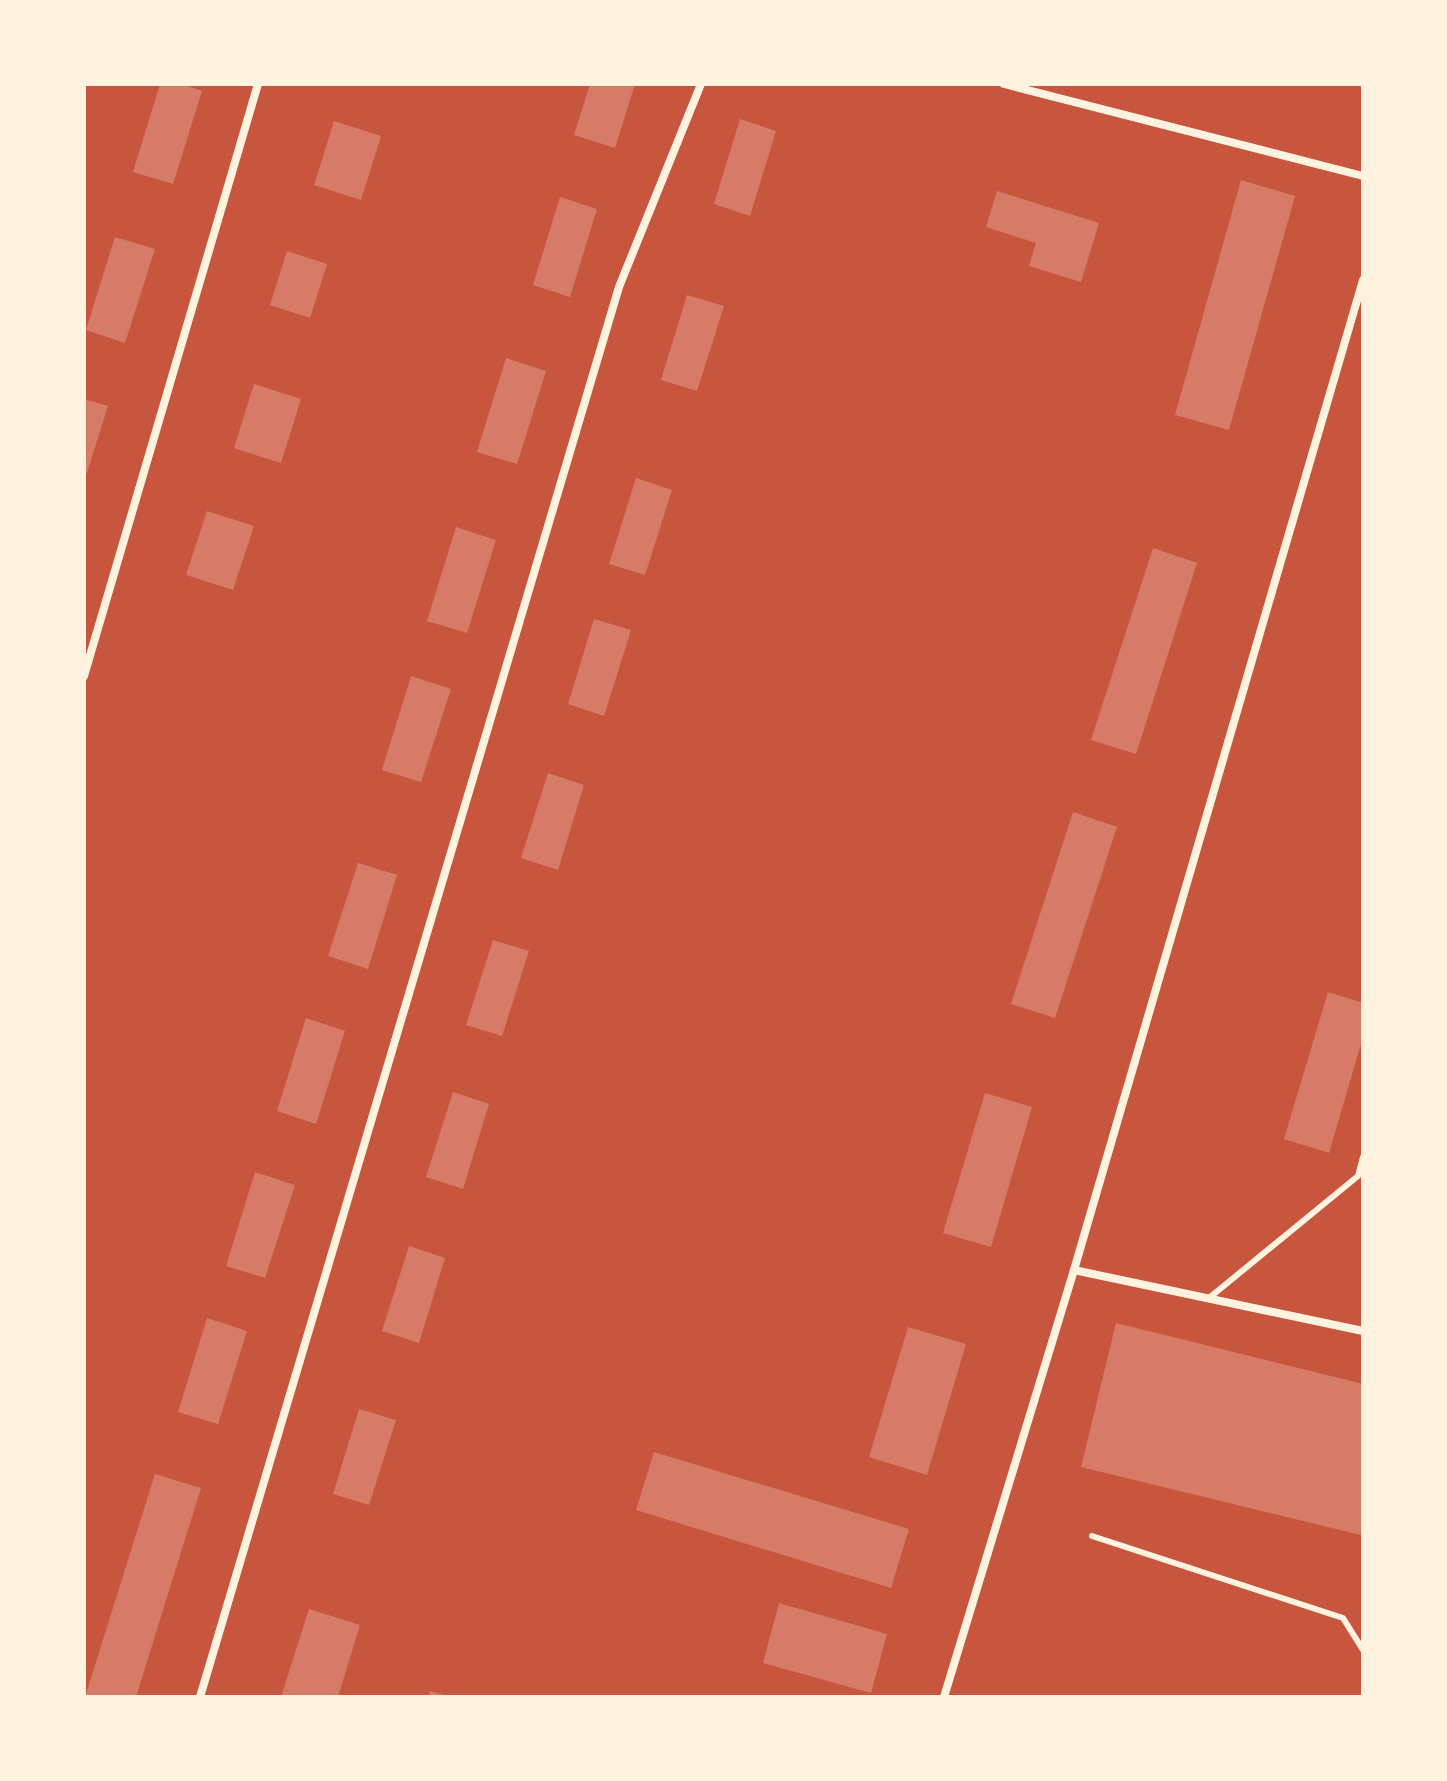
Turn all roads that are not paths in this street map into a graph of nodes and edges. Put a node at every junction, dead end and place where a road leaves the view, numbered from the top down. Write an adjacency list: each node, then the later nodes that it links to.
1 (258, 84): 7 (street)
2 (701, 84): 14 (street)
3 (1004, 84): 4 (street)
4 (1363, 176)
5 (1363, 280): 6 (street)
6 (1361, 297): 9 (street)
7 (84, 676)
8 (1363, 1157): 10 (lane)
9 (1074, 1270): 10 (street); 15 (street)
10 (1208, 1298): 11 (street)
11 (1363, 1331)
12 (1092, 1536): 13 (lane)
13 (1363, 1650)
14 (200, 1697)
15 (944, 1697)

